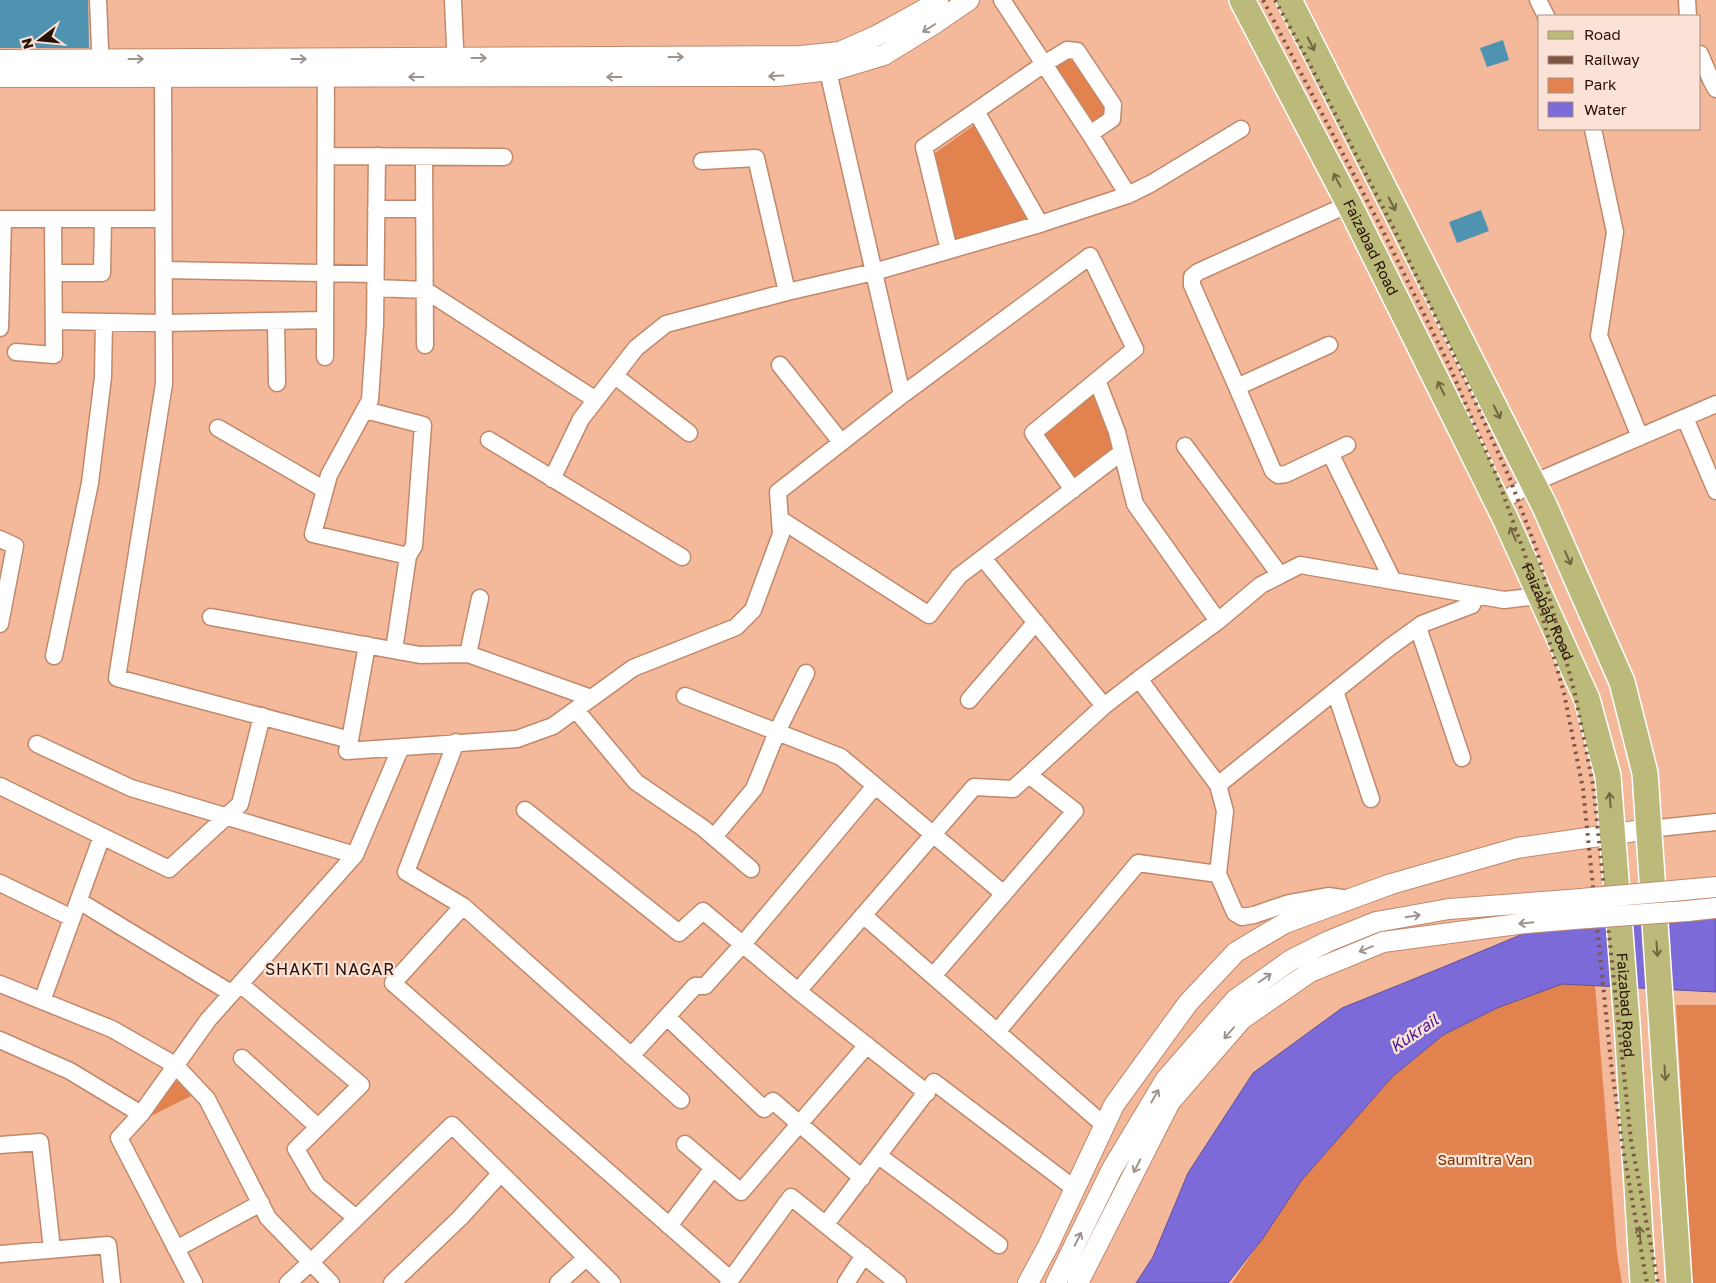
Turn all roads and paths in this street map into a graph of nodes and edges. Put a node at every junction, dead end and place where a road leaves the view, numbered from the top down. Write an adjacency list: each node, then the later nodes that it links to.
1 (98, 0): 17 (street)
2 (453, 0): 16 (street)
3 (938, 0): 14 (street)
4 (969, 0): 14 (street, one-way to 14)
5 (1002, 0): 15 (street)
6 (1242, 0): 32 (main road, Faizabad Road, one-way to 6)
7 (1290, 0): 78 (main road, one-way to 78)
8 (1538, 0): 10 (street)
9 (1688, 0): 11 (street)
10 (1546, 15)
11 (1688, 15)
12 (1701, 57): 21 (street)
13 (0, 60): 17 (street)
14 (826, 62): 16 (street); 42 (street)
15 (1044, 64): 22 (street); 25 (street); 25 (street)
16 (456, 67): 19 (street)
17 (101, 68): 18 (street); 20 (street)
18 (164, 68): 19 (street); 38 (street)
19 (326, 68): 26 (street)
20 (0, 76)
21 (1716, 88)
22 (976, 111): 39 (street); 40 (street)
23 (1241, 129): 31 (street)
24 (1593, 130): 70 (street)
25 (1090, 134): 31 (street)
26 (326, 156): 27 (street); 44 (street)
27 (377, 156): 28 (street); 33 (street)
28 (424, 157): 29 (street); 34 (street)
29 (504, 157)
30 (702, 161): 47 (street)
31 (1128, 195): 39 (street)
32 (1349, 204): 62 (street); 82 (main road, Faizabad Road, one-way to 32)
33 (376, 209): 34 (street); 45 (street)
34 (424, 209): 46 (street)
35 (1, 219): 36 (street); 53 (street)
36 (53, 219): 37 (street); 43 (street)
37 (103, 219): 38 (street); 43 (street)
38 (163, 219): 41 (street)
39 (1040, 224): 40 (street)
40 (949, 250): 42 (street)
41 (164, 270): 44 (street); 52 (street)
42 (874, 272): 47 (street); 63 (street)
43 (54, 273): 49 (street)
44 (326, 273): 45 (street); 48 (street)
45 (375, 281): 46 (street); 66 (street)
46 (425, 290): 54 (street); 64 (street)
47 (787, 292): 59 (street)
48 (325, 320): 50 (street); 57 (street)
49 (55, 321): 51 (street); 56 (street)
50 (276, 321): 52 (street); 61 (street)
51 (104, 322): 52 (street); 101 (street)
52 (164, 323): 110 (street)
53 (0, 328)
54 (425, 345)
55 (1329, 345): 62 (street)
56 (16, 352)
57 (325, 357)
58 (780, 366): 72 (street)
59 (615, 376): 64 (street); 69 (street)
60 (1096, 380): 63 (street); 75 (street); 80 (street)
61 (277, 383)
62 (1238, 387): 76 (street)
63 (902, 395): 72 (street)
64 (596, 400): 77 (street)
65 (1716, 404): 67 (street)
66 (365, 410): 79 (street); 85 (street)
67 (1685, 418): 70 (street); 81 (street)
68 (218, 428): 79 (street)
69 (689, 433)
70 (1640, 437): 78 (street)
71 (489, 440): 77 (street)
72 (841, 442): 83 (street)
73 (1347, 445): 76 (street)
74 (1185, 446): 88 (street)
75 (1122, 452): 80 (street); 94 (street)
76 (1330, 453): 89 (street)
77 (552, 479): 86 (street)
78 (1533, 483): 82 (street); 125 (main road, one-way to 125)
79 (325, 490): 85 (street)
80 (1073, 490): 87 (street)
81 (1716, 491)
82 (1498, 503): 91 (main road, Faizabad Road, one-way to 82)
83 (780, 519): 87 (street); 106 (street)
84 (0, 539): 96 (street)
85 (408, 556): 99 (street)
86 (682, 556)
87 (983, 558): 95 (street)
88 (1280, 575): 89 (street); 94 (street)
89 (1393, 581): 90 (street)
90 (1476, 595): 91 (street); 97 (street)
91 (1539, 596): 127 (main road, Faizabad Road, one-way to 91)
92 (480, 598): 100 (street)
93 (211, 617): 98 (street)
94 (1218, 621): 103 (street)
95 (1036, 622): 107 (street); 108 (street)
96 (0, 624)
97 (1418, 627): 104 (street); 116 (street)
98 (367, 645): 99 (street); 112 (street)
99 (394, 650): 100 (street)
100 (468, 654): 106 (street)
101 (54, 656)
102 (806, 672): 111 (street)
103 (1138, 679): 108 (street); 118 (street)
104 (1335, 691): 118 (street); 121 (street)
105 (685, 696): 111 (street)
106 (591, 698): 109 (street)
107 (969, 700)
108 (1104, 706): 117 (street)
109 (576, 710): 113 (street); 129 (street)
110 (262, 716): 112 (street); 123 (street)
111 (777, 732): 120 (street); 129 (street)
112 (350, 740): 115 (street)
113 (456, 742): 115 (street); 138 (street)
114 (37, 744): 123 (street)
115 (401, 746): 130 (street)
116 (1462, 758)
117 (1030, 775): 126 (street); 135 (street)
118 (1218, 785): 132 (street)
119 (0, 786): 128 (street)
120 (875, 786): 126 (street); 142 (street)
121 (1371, 799)
122 (525, 810): 142 (street)
123 (225, 817): 128 (street); 130 (street)
124 (1716, 822): 125 (street)
125 (1649, 829): 127 (street); 193 (main road, one-way to 193, bridge)
126 (933, 834): 135 (street); 140 (street)
127 (1613, 835): 136 (street); 192 (main road, Faizabad Road, one-way to 127, bridge)
128 (102, 836): 137 (street)
129 (714, 837): 131 (street)
130 (354, 855): 145 (street)
131 (751, 869)
132 (1218, 874): 136 (street); 149 (street)
133 (0, 883): 141 (street)
134 (1716, 887): 190 (street, one-way to 134, bridge)
135 (1004, 894): 143 (street)
136 (1349, 899): 159 (street)
137 (79, 900): 141 (street); 145 (street)
138 (463, 906): 152 (street); 171 (street)
139 (1716, 908): 191 (street, one-way to 191, bridge)
140 (864, 915): 143 (street); 146 (street)
141 (72, 918): 147 (street)
142 (743, 944): 146 (street); 148 (street)
143 (933, 976): 149 (street)
144 (0, 984): 147 (street)
145 (236, 989): 154 (street); 160 (street)
146 (798, 991): 151 (street)
147 (42, 1001): 154 (street)
148 (666, 1017): 152 (street); 158 (street)
149 (998, 1032): 159 (street)
150 (0, 1040): 157 (street)
151 (867, 1045): 155 (street); 158 (street)
152 (631, 1056): 156 (street)
153 (242, 1058): 160 (street)
154 (175, 1066): 157 (street); 168 (street)
155 (927, 1093): 163 (street); 167 (street)
156 (681, 1100)
157 (141, 1114): 174 (street)
158 (799, 1123): 164 (street); 166 (street)
159 (1104, 1125): 167 (street)
160 (318, 1127): 169 (street)
161 (685, 1144): 164 (street)
162 (0, 1145): 173 (street)
163 (879, 1156): 166 (street); 172 (street)
164 (713, 1168): 171 (street)
165 (500, 1174): 169 (street); 177 (street); 184 (street)
166 (862, 1178): 170 (street)
167 (1075, 1189): 189 (street)
168 (261, 1203): 174 (street); 178 (street)
169 (356, 1218): 178 (street)
170 (826, 1224): 176 (street); 179 (street)
171 (670, 1226): 179 (street)
172 (999, 1245)
173 (52, 1249): 175 (street); 180 (street)
174 (176, 1249): 181 (street)
175 (0, 1254)
176 (864, 1255): 187 (street); 188 (street)
177 (586, 1258): 185 (street); 186 (street)
178 (310, 1263): 182 (street); 183 (street)
179 (729, 1281)
180 (112, 1283)
181 (194, 1283)
182 (288, 1283)
183 (330, 1283)
184 (392, 1283)
185 (558, 1283)
186 (612, 1283)
187 (846, 1283)
188 (898, 1283)
189 (1028, 1283)
190 (1056, 1283)
191 (1078, 1283)
192 (1643, 1283)
193 (1679, 1283)

